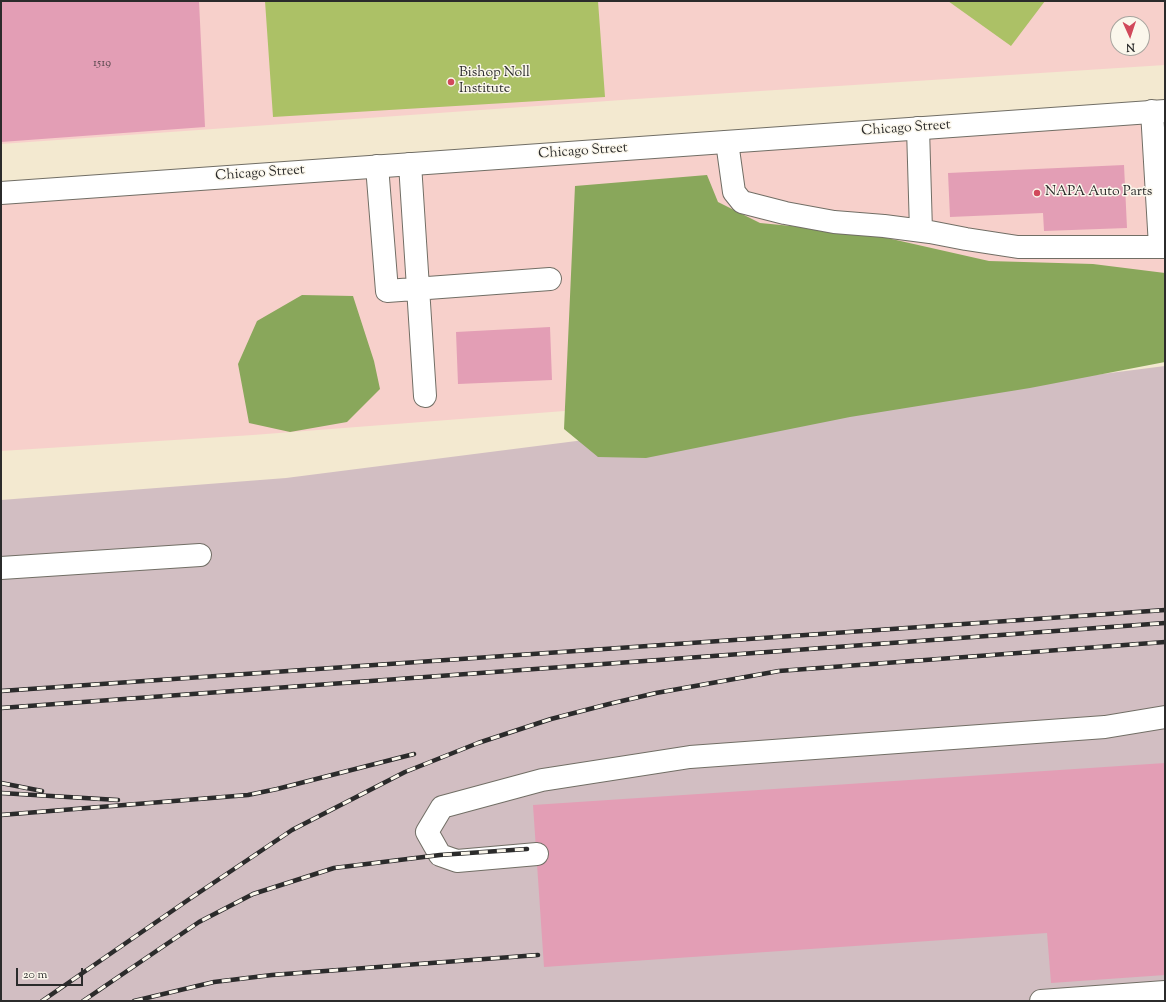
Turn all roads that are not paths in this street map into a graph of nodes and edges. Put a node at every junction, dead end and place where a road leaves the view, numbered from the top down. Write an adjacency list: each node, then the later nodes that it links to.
1 (1159, 111): 2 (main road, Chicago Street); 8 (main road)
2 (918, 128): 3 (main road, Chicago Street); 7 (main road)
3 (727, 142): 4 (main road, Chicago Street); 7 (main road)
4 (410, 164): 5 (main road, Chicago Street); 10 (main road)
5 (377, 166): 6 (main road, Chicago Street); 10 (main road)
6 (1, 193)
7 (921, 231): 8 (main road)
8 (1163, 246)
9 (550, 279): 10 (main road)
10 (418, 288): 11 (main road)
11 (425, 396)
12 (200, 555): 13 (main road)
13 (1, 568)
14 (1165, 717): 15 (main road)
15 (537, 854)
16 (1165, 992): 17 (main road)
17 (1041, 1001)

